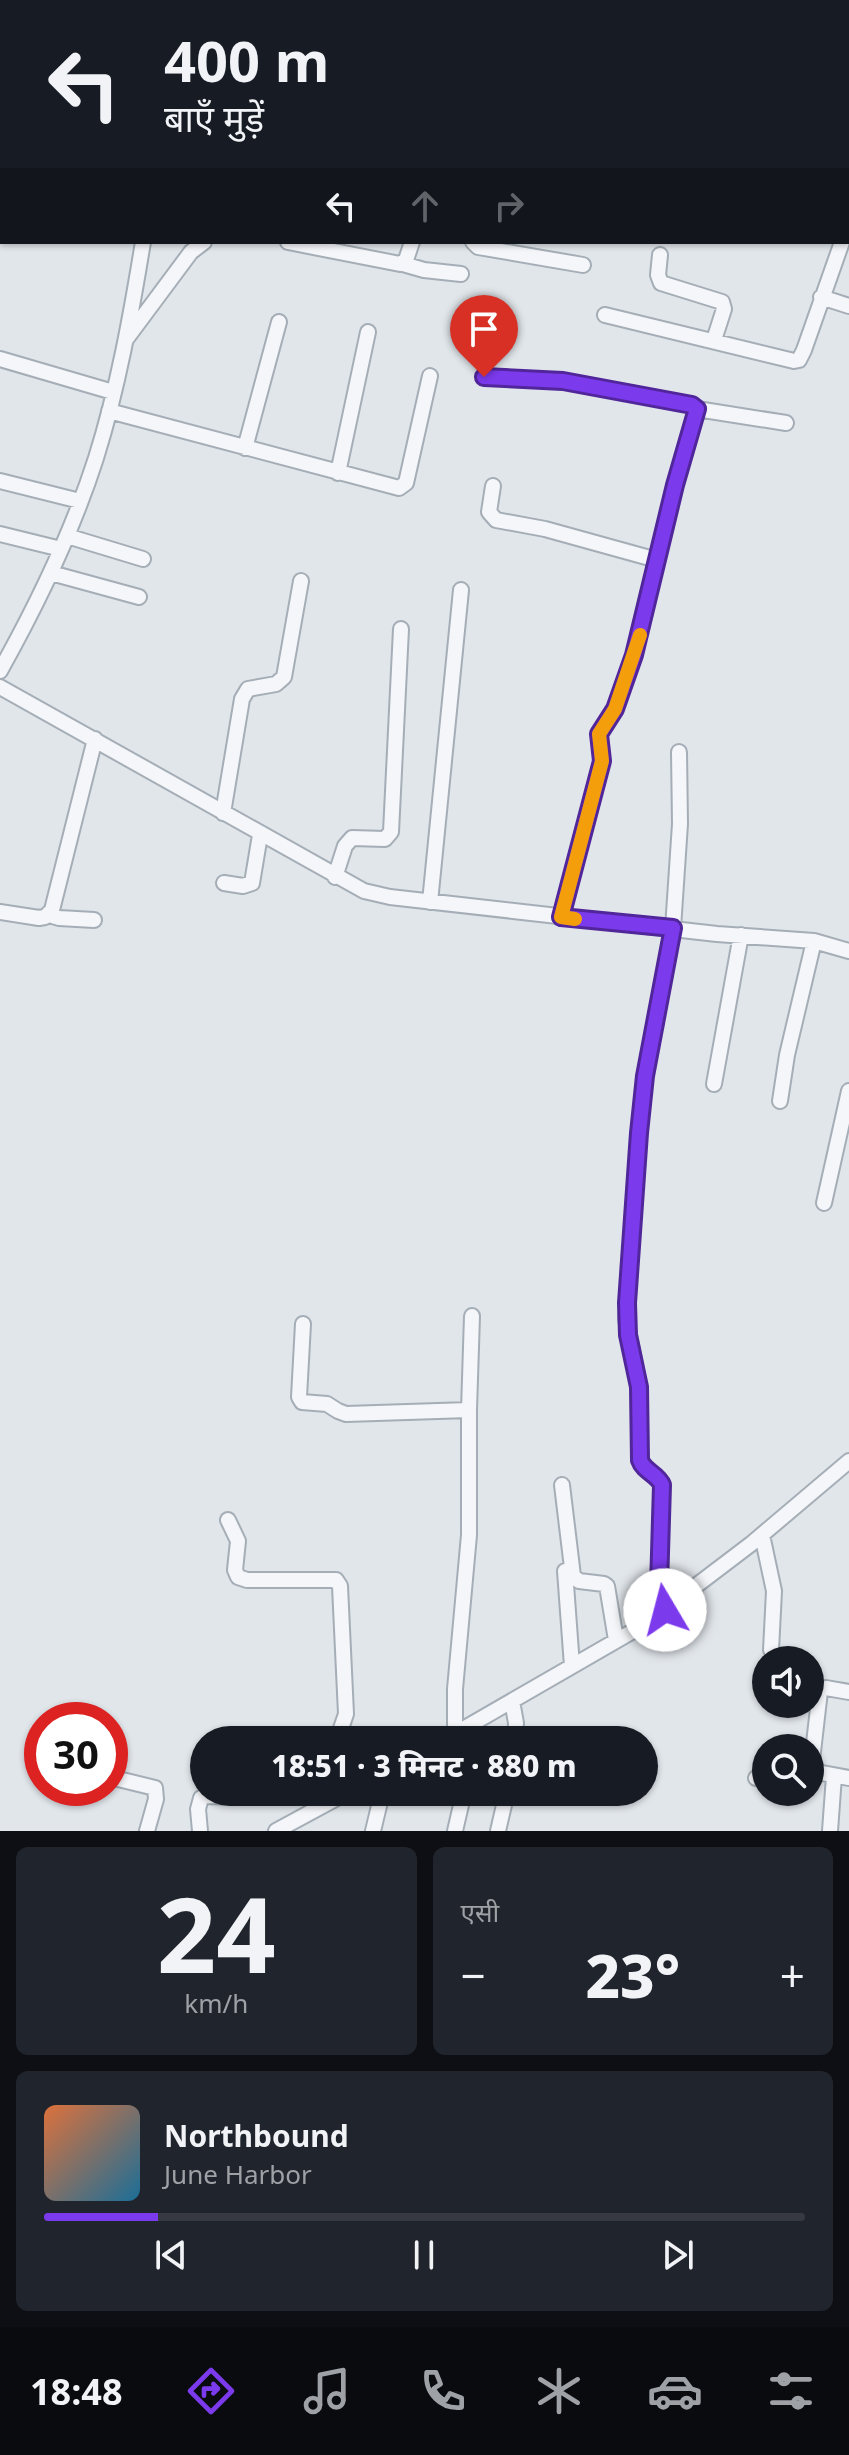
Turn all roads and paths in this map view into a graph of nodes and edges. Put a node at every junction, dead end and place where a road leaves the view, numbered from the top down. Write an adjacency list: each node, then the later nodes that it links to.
1 (143, 244): 17 (street)
2 (201, 244): 17 (street)
3 (298, 244): 8 (street)
4 (411, 244): 8 (street)
5 (475, 244): 9 (street)
6 (841, 244): 11 (street)
7 (660, 255): 16 (street)
8 (403, 264): 10 (street)
9 (583, 265)
10 (461, 274)
11 (821, 297): 12 (street); 16 (street)
12 (849, 306)
13 (605, 315): 16 (street)
14 (279, 322): 25 (street)
15 (368, 332): 26 (street)
16 (714, 340)
17 (125, 341): 21 (street)
18 (0, 359): 21 (street)
19 (430, 376): 26 (street)
20 (484, 377): 22 (street)
21 (113, 392): 23 (street)
22 (697, 409): 24 (street); 33 (street)
23 (109, 411): 25 (street); 29 (street)
24 (786, 423)
25 (245, 448): 26 (street)
26 (338, 473)
27 (0, 481): 29 (street)
28 (493, 486): 33 (street)
29 (80, 501): 31 (street)
30 (0, 534): 31 (street)
31 (64, 543): 32 (street); 34 (street)
32 (143, 559)
33 (657, 560): 50 (street)
34 (51, 573): 37 (street); 39 (street)
35 (301, 581): 43 (street)
36 (461, 590): 47 (street)
37 (139, 597)
38 (401, 629): 45 (street)
39 (0, 671)
40 (0, 687): 41 (street)
41 (95, 739): 43 (street); 49 (street)
42 (679, 752): 52 (street)
43 (223, 813): 44 (street)
44 (260, 835): 45 (street); 46 (street)
45 (335, 877): 47 (street)
46 (224, 883)
47 (430, 902): 50 (street)
48 (0, 912): 49 (street)
49 (49, 915): 51 (street)
50 (561, 917): 52 (street)
51 (94, 920)
52 (673, 928): 53 (street); 68 (street)
53 (741, 935): 54 (street); 56 (street)
54 (814, 941): 55 (street); 58 (street)
55 (849, 951)
56 (714, 1084)
57 (849, 1091): 59 (street)
58 (780, 1101)
59 (824, 1203)
60 (472, 1316): 62 (street)
61 (303, 1324): 62 (street)
62 (469, 1410): 75 (street)
63 (849, 1461): 66 (street)
64 (562, 1485): 69 (street)
65 (228, 1520): 74 (street)
66 (762, 1535): 68 (street); 70 (street)
67 (565, 1571): 71 (street)
68 (665, 1610): 69 (street)
69 (616, 1640): 71 (street)
70 (771, 1646)
71 (572, 1666): 73 (street)
72 (849, 1692): 78 (street)
73 (512, 1701): 76 (street); 77 (street)
74 (342, 1726)
75 (450, 1726)
76 (479, 1726)
77 (516, 1726)
78 (815, 1734)
79 (842, 1777): 92 (street)
80 (128, 1781): 86 (street)
81 (199, 1806): 87 (street)
82 (321, 1806): 88 (street)
83 (379, 1806): 89 (street)
84 (461, 1806): 90 (street)
85 (504, 1806): 91 (street)
86 (147, 1831)
87 (200, 1831)
88 (276, 1831)
89 (373, 1831)
90 (455, 1831)
91 (498, 1831)
92 (830, 1831)

